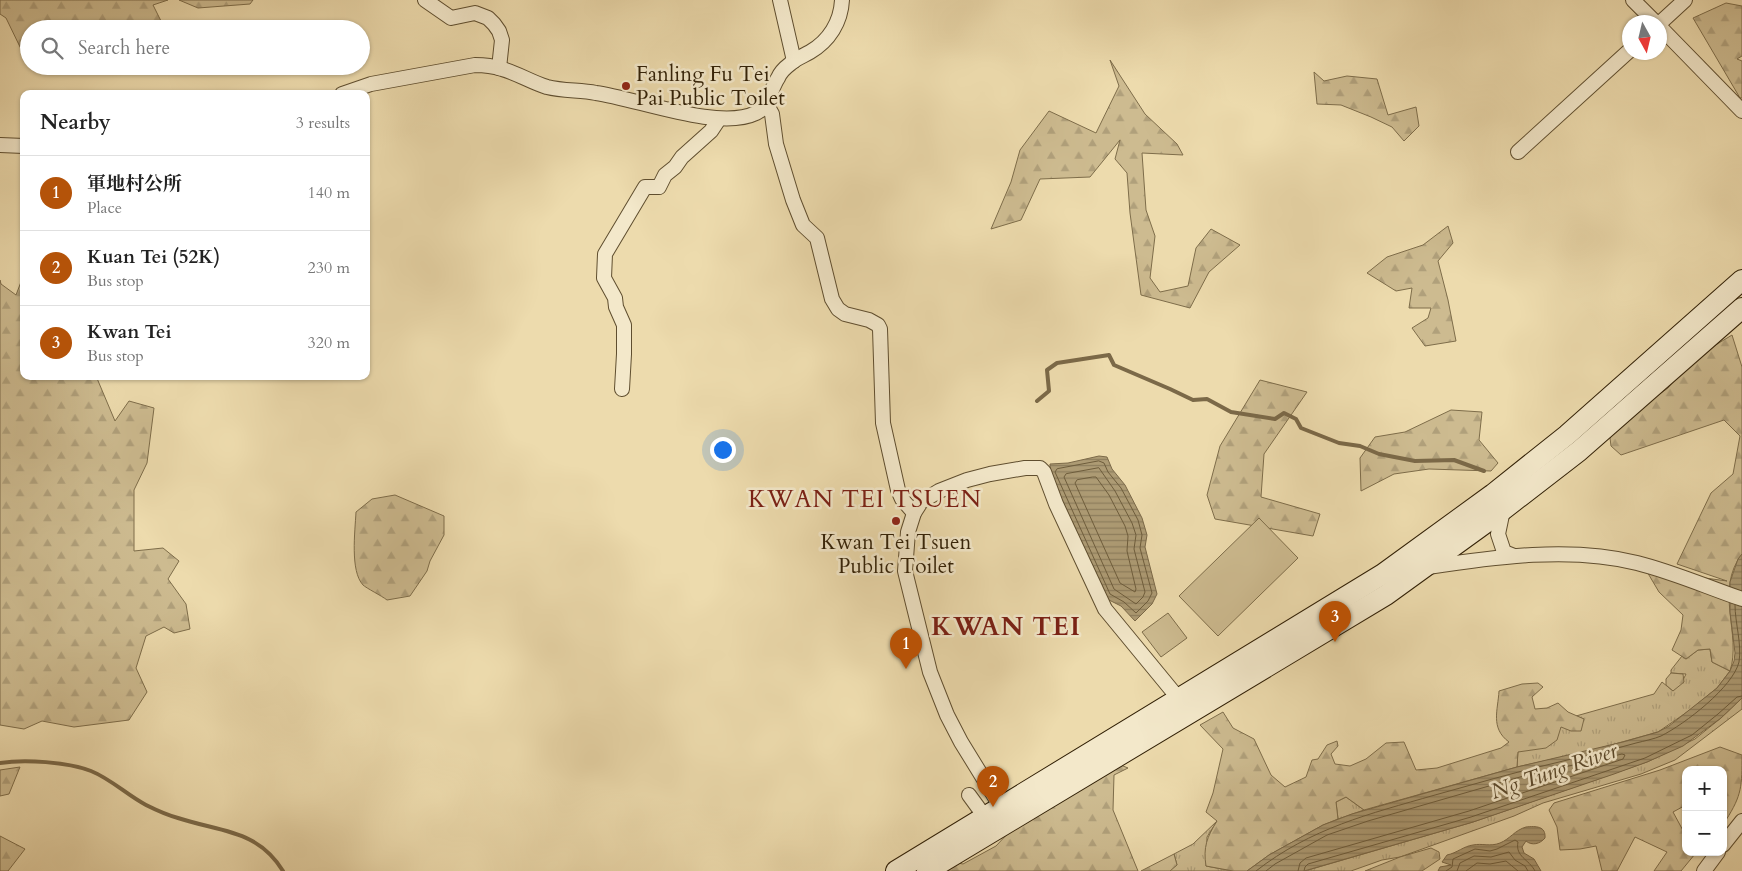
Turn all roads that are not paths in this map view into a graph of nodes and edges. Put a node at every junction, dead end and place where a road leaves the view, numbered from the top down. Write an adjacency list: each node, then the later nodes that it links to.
1 (425, 0): 8 (street)
2 (480, 0): 8 (street)
3 (780, 0): 12 (street)
4 (842, 0): 12 (street)
5 (1633, 0): 7 (street)
6 (1685, 0): 9 (street)
7 (1648, 15)
8 (482, 16): 13 (street)
9 (1667, 17)
10 (1667, 34): 16 (street)
11 (1622, 57): 20 (street)
12 (794, 61): 15 (street)
13 (499, 68): 14 (street); 17 (street)
14 (354, 90)
15 (764, 106): 17 (street); 25 (street)
16 (1742, 111)
17 (719, 119): 23 (street)
18 (0, 145): 19 (street)
19 (20, 146)
20 (1518, 152)
21 (1742, 280): 29 (main road)
22 (1742, 308): 24 (main road)
23 (622, 389)
24 (1503, 510): 26 (street); 27 (main road)
25 (914, 513): 29 (street); 31 (street)
26 (1514, 556): 27 (street); 28 (street)
27 (1424, 568): 36 (main road)
28 (1742, 599)
29 (1179, 699): 31 (main road)
30 (969, 796): 31 (street)
31 (993, 812): 35 (main road)
32 (1742, 821): 33 (street)
33 (1727, 841)
34 (1715, 856): 37 (street)
35 (896, 871)
36 (927, 871)
37 (1704, 871)

